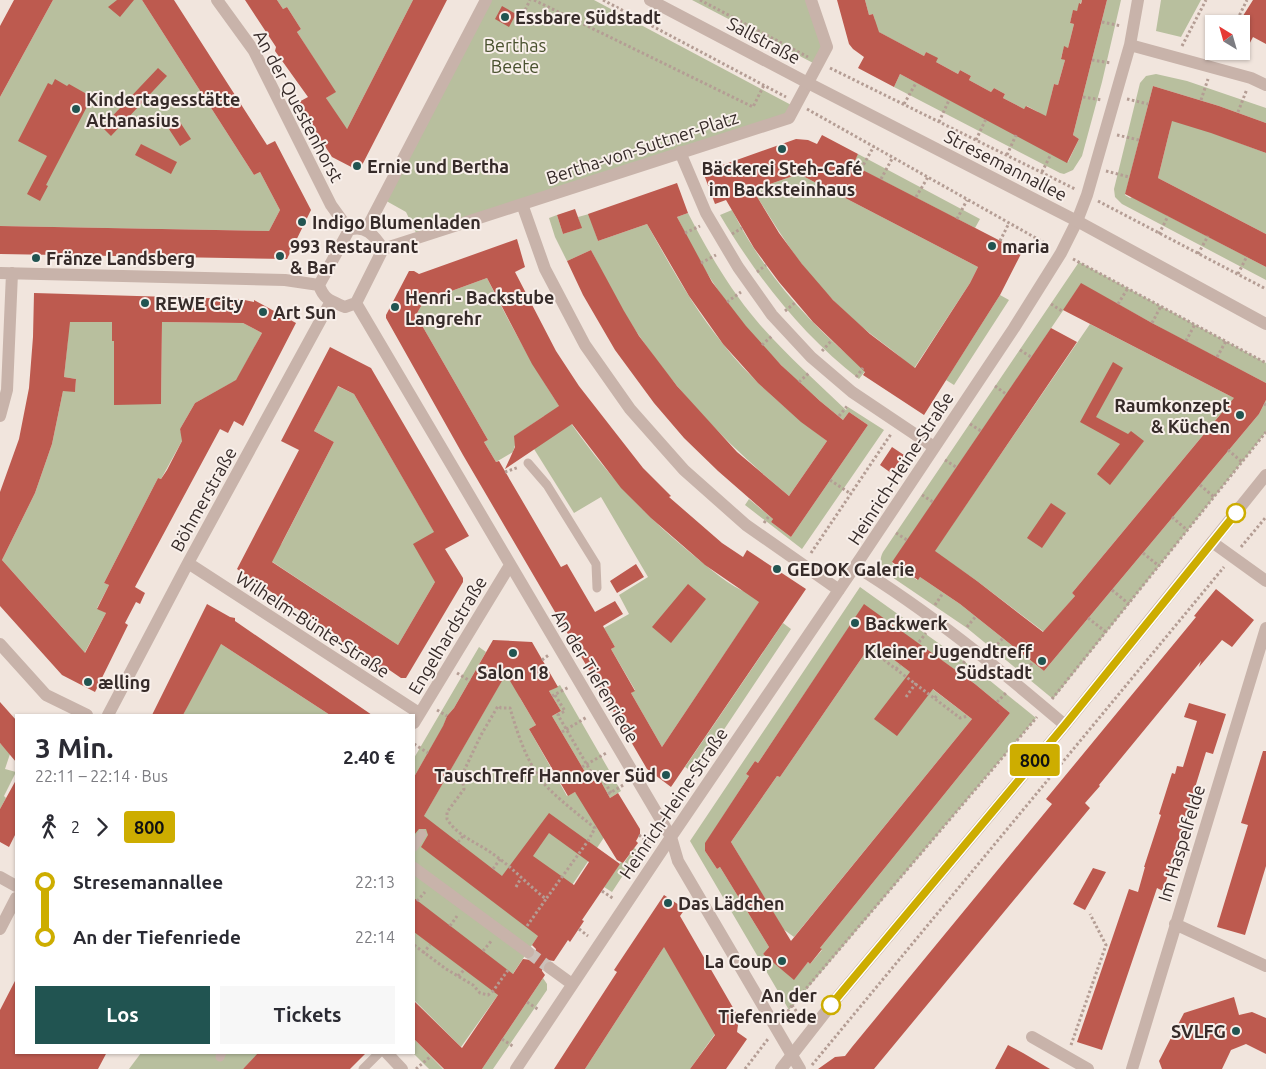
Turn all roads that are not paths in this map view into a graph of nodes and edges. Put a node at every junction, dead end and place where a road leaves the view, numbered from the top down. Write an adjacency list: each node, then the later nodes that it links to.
1 (217, 0): 12 (street, An der Questenhorst)
2 (486, 0): 13 (street)
3 (650, 0): 7 (street, Sallstraße)
4 (811, 0): 7 (street, Bertha-von-Suttner-Platz)
5 (1138, 0): 6 (street, Heinrich-Heine-Straße)
6 (1130, 45): 8 (street); 11 (street, Heinrich-Heine-Straße)
7 (808, 83): 9 (street, Bertha-von-Suttner-Platz); 11 (street, Stresemannallee)
8 (1266, 85)
9 (680, 152): 10 (street, Bertha-von-Suttner-Platz); 21 (street)
10 (522, 204): 14 (street, Bertha-von-Suttner-Platz); 30 (street)
11 (1077, 221): 19 (street, Stresemannallee); 21 (street, Heinrich-Heine-Straße)
12 (349, 230): 13 (street); 16 (street)
13 (366, 230): 14 (street)
14 (382, 249): 18 (street)
15 (6, 273): 16 (street); 20 (street)
16 (319, 285): 17 (street)
17 (331, 301): 18 (street); 25 (street, Böhmerstraße)
18 (356, 303): 26 (street, An der Tiefenriede)
19 (1266, 324)
20 (0, 416)
21 (934, 447): 27 (street, Heinrich-Heine-Straße)
22 (528, 463): 29 (lane)
23 (1266, 475): 24 (street)
24 (1212, 542): 28 (street); 37 (street)
25 (188, 563): 34 (street, Böhmerstraße); 35 (street, Wilhelm-Bünte-Straße)
26 (510, 565): 36 (street, Engelhardstraße); 39 (street, An der Tiefenriede)
27 (855, 566): 30 (street, Heinrich-Heine-Straße); 37 (street)
28 (1266, 580)
29 (597, 588)
30 (839, 590): 39 (street, Heinrich-Heine-Straße)
31 (1266, 628): 45 (street, Im Haspelfelde)
32 (0, 644): 33 (street)
33 (86, 714)
34 (109, 714)
35 (411, 714)
36 (417, 718)
37 (1065, 725): 54 (street)
38 (422, 834): 40 (lane)
39 (670, 837): 50 (street, Heinrich-Heine-Straße); 54 (street, An der Tiefenriede)
40 (415, 845)
41 (415, 869): 47 (street)
42 (0, 877): 43 (street)
43 (15, 885)
44 (15, 900): 46 (street)
45 (1175, 924): 48 (street); 61 (street, Im Haspelfelde)
46 (0, 929)
47 (528, 952)
48 (1266, 966)
49 (550, 968): 50 (street)
50 (572, 984): 57 (street, Heinrich-Heine-Straße)
51 (1032, 1037): 60 (street)
52 (378, 1054): 55 (lane)
53 (388, 1054): 56 (street)
54 (792, 1055): 58 (street); 59 (street, An der Tiefenriede)
55 (363, 1069)
56 (402, 1069)
57 (516, 1069)
58 (781, 1069)
59 (800, 1069)
60 (1088, 1069)
61 (1132, 1069)

